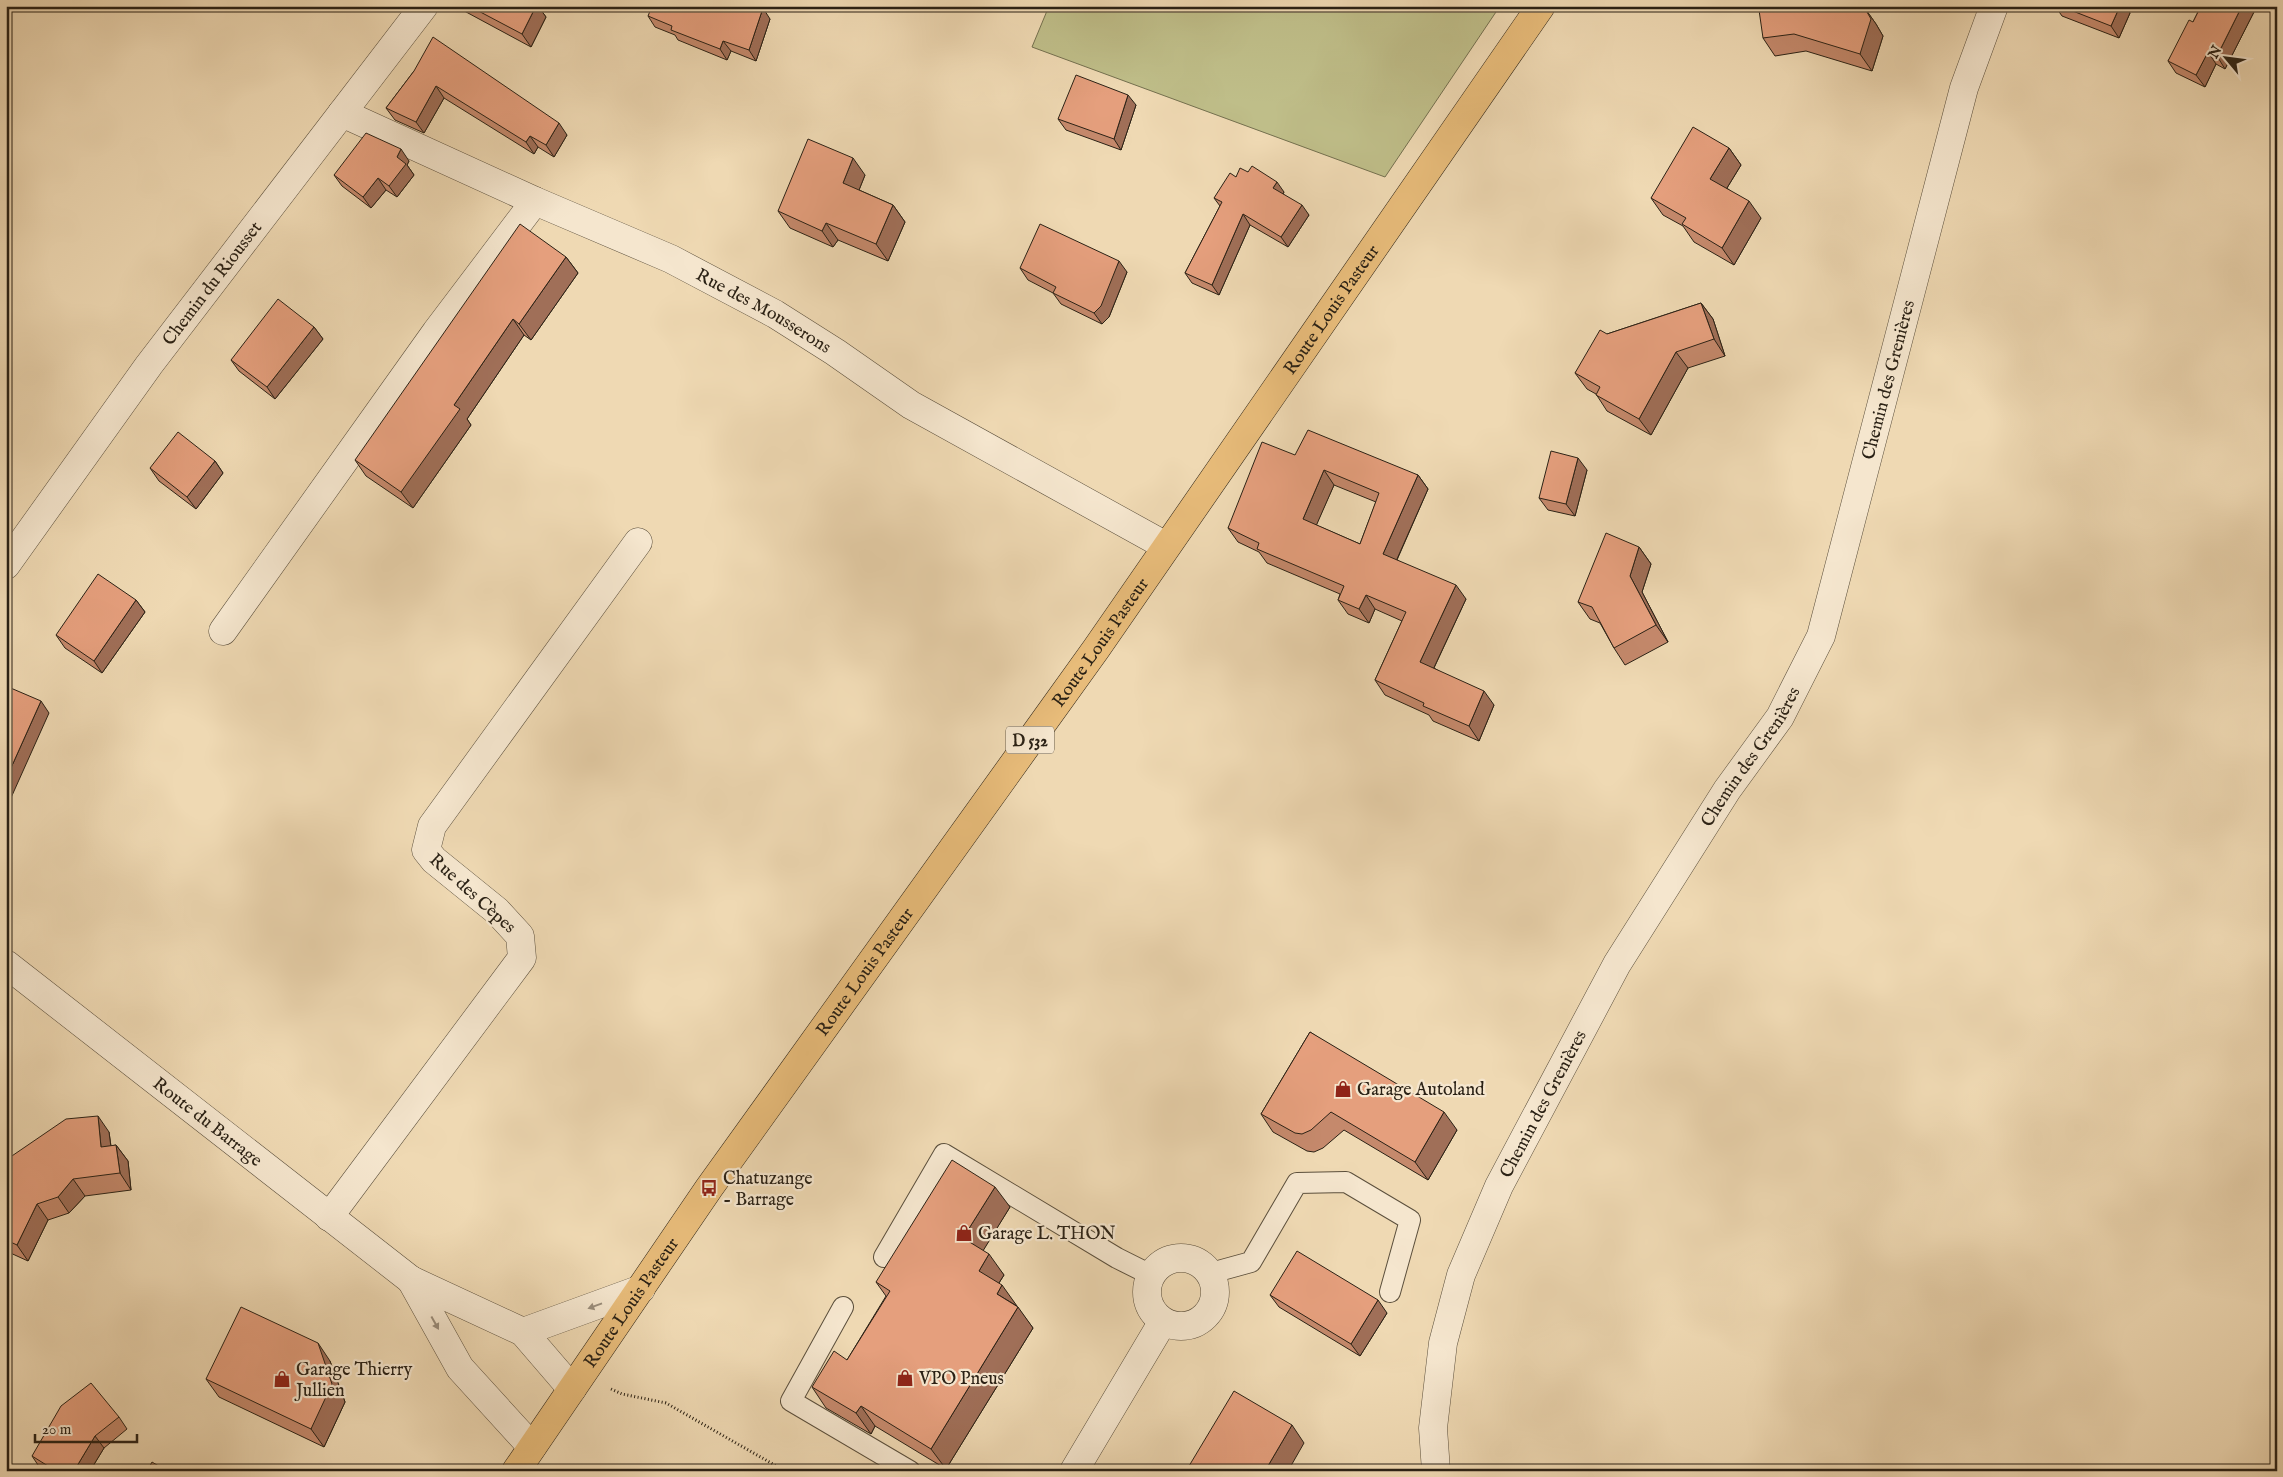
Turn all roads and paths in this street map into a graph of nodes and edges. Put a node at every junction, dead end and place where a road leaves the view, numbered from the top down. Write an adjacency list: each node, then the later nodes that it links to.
1 (424, 6): 4 (street, Chemin du Riousset)
2 (1541, 6): 7 (main road, Route Louis Pasteur / D 532)
3 (1994, 6): 27 (street, Chemin des Grenières)
4 (342, 113): 5 (street, Rue des Mousserons); 8 (street, Chemin du Riousset)
5 (535, 201): 7 (street, Rue des Mousserons); 9 (street)
6 (638, 542): 11 (street, Rue des Cèpes)
7 (1166, 546): 16 (main road, Route Louis Pasteur / D 532)
8 (6, 565)
9 (223, 631)
10 (6, 964): 11 (street, Route du Barrage)
11 (329, 1217): 15 (street, Route du Barrage)
12 (884, 1257): 14 (lane)
13 (1211, 1273): 14 (street); 17 (lane); 19 (street)
14 (1151, 1275): 19 (street)
15 (411, 1280): 20 (street, Route du Barrage); 22 (street, Route du Barrage, one-way to 22)
16 (641, 1289): 20 (street, one-way to 20); 21 (main road, Route Louis Pasteur / D 532)
17 (1390, 1292)
18 (842, 1308): 25 (lane)
19 (1162, 1323): 26 (street)
20 (523, 1332): 21 (street, Route du Barrage)
21 (576, 1383): 22 (main road, Route Louis Pasteur / D 532); 24 (path)
22 (532, 1447): 23 (main road, Route Louis Pasteur / D 532)
23 (516, 1471)
24 (785, 1471)
25 (910, 1471)
26 (1074, 1471)
27 (1436, 1471)

